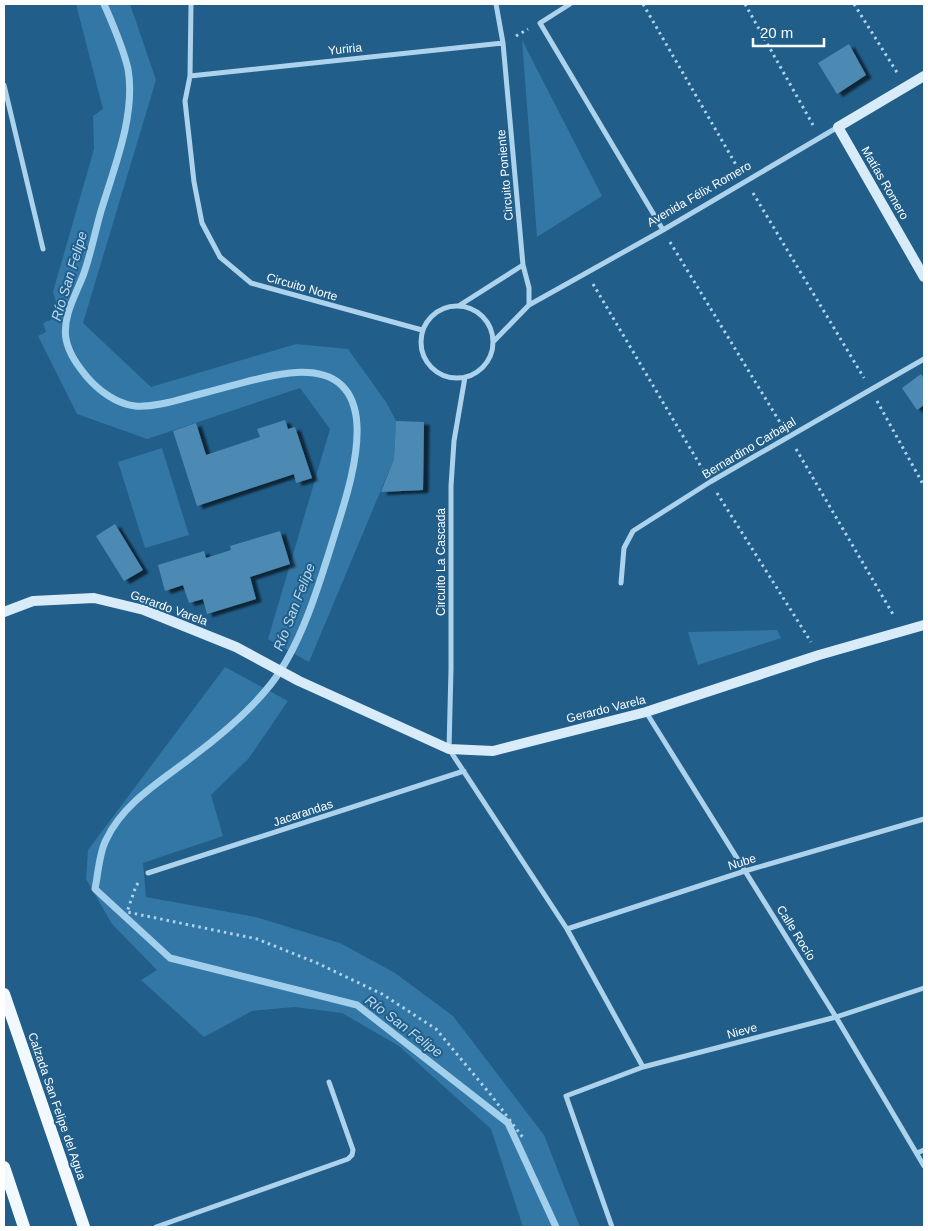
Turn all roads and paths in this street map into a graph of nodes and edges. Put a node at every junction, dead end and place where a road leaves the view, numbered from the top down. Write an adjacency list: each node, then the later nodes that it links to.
1 (191, 4): 9 (street, Circuito Norte)
2 (496, 4): 8 (street, Circuito Poniente)
3 (570, 4): 7 (street)
4 (642, 4): 15 (path)
5 (745, 4): 14 (path)
6 (854, 4): 12 (path)
7 (540, 23): 8 (path); 16 (street)
8 (503, 43): 9 (street, Yuriria); 18 (street, Circuito Poniente)
9 (190, 76): 23 (street, Circuito Norte)
10 (924, 76): 12 (main road, Avenida Félix Romero)
11 (4, 85): 17 (street)
12 (906, 87): 13 (main road, Avenida Félix Romero)
13 (838, 127): 14 (street, Avenida Félix Romero); 20 (main road, Matías Romero)
14 (821, 138): 15 (street, Avenida Félix Romero)
15 (746, 181): 16 (street, Avenida Félix Romero); 27 (path)
16 (663, 230): 19 (street, Avenida Félix Romero)
17 (43, 249)
18 (523, 265): 21 (street); 22 (street, Circuito Poniente)
19 (586, 274): 22 (street, Avenida Félix Romero); 28 (path)
20 (924, 277)
21 (460, 305): 23 (street); 24 (street)
22 (529, 305): 24 (street, Avenida Félix Romero)
23 (422, 330): 26 (street)
24 (493, 342): 26 (street)
25 (924, 359): 27 (street, Bernardino Carbajal)
26 (465, 377): 35 (street, Circuito La Cascada)
27 (870, 389): 28 (street, Bernardino Carbajal); 29 (path)
28 (710, 482): 30 (street, Bernardino Carbajal); 33 (path)
29 (924, 486)
30 (621, 583)
31 (4, 612): 35 (main road, Gerardo Varela)
32 (924, 625): 33 (main road, Gerardo Varela)
33 (819, 655): 34 (main road, Gerardo Varela)
34 (646, 712): 35 (main road, Gerardo Varela); 38 (street, Calle Rocío)
35 (449, 749): 36 (street)
36 (464, 771): 39 (street, Jacarandas); 40 (street)
37 (924, 818): 38 (street, Nube)
38 (745, 871): 40 (street, Nube); 43 (street, Calle Rocío)
39 (148, 873): 46 (path)
40 (567, 929): 44 (street)
41 (924, 988): 43 (street, Nieve)
42 (4, 994): 52 (main road, Calzada San Felipe del Agua)
43 (836, 1016): 44 (street, Nieve); 48 (street, Calle Rocío)
44 (643, 1067): 54 (street, Nieve)
45 (329, 1082): 53 (street)
46 (524, 1140)
47 (924, 1150): 48 (street)
48 (917, 1153): 49 (street, Calle Rocío)
49 (924, 1166)
50 (4, 1167): 51 (main road)
51 (24, 1227)
52 (84, 1227)
53 (156, 1227)
54 (612, 1227)

